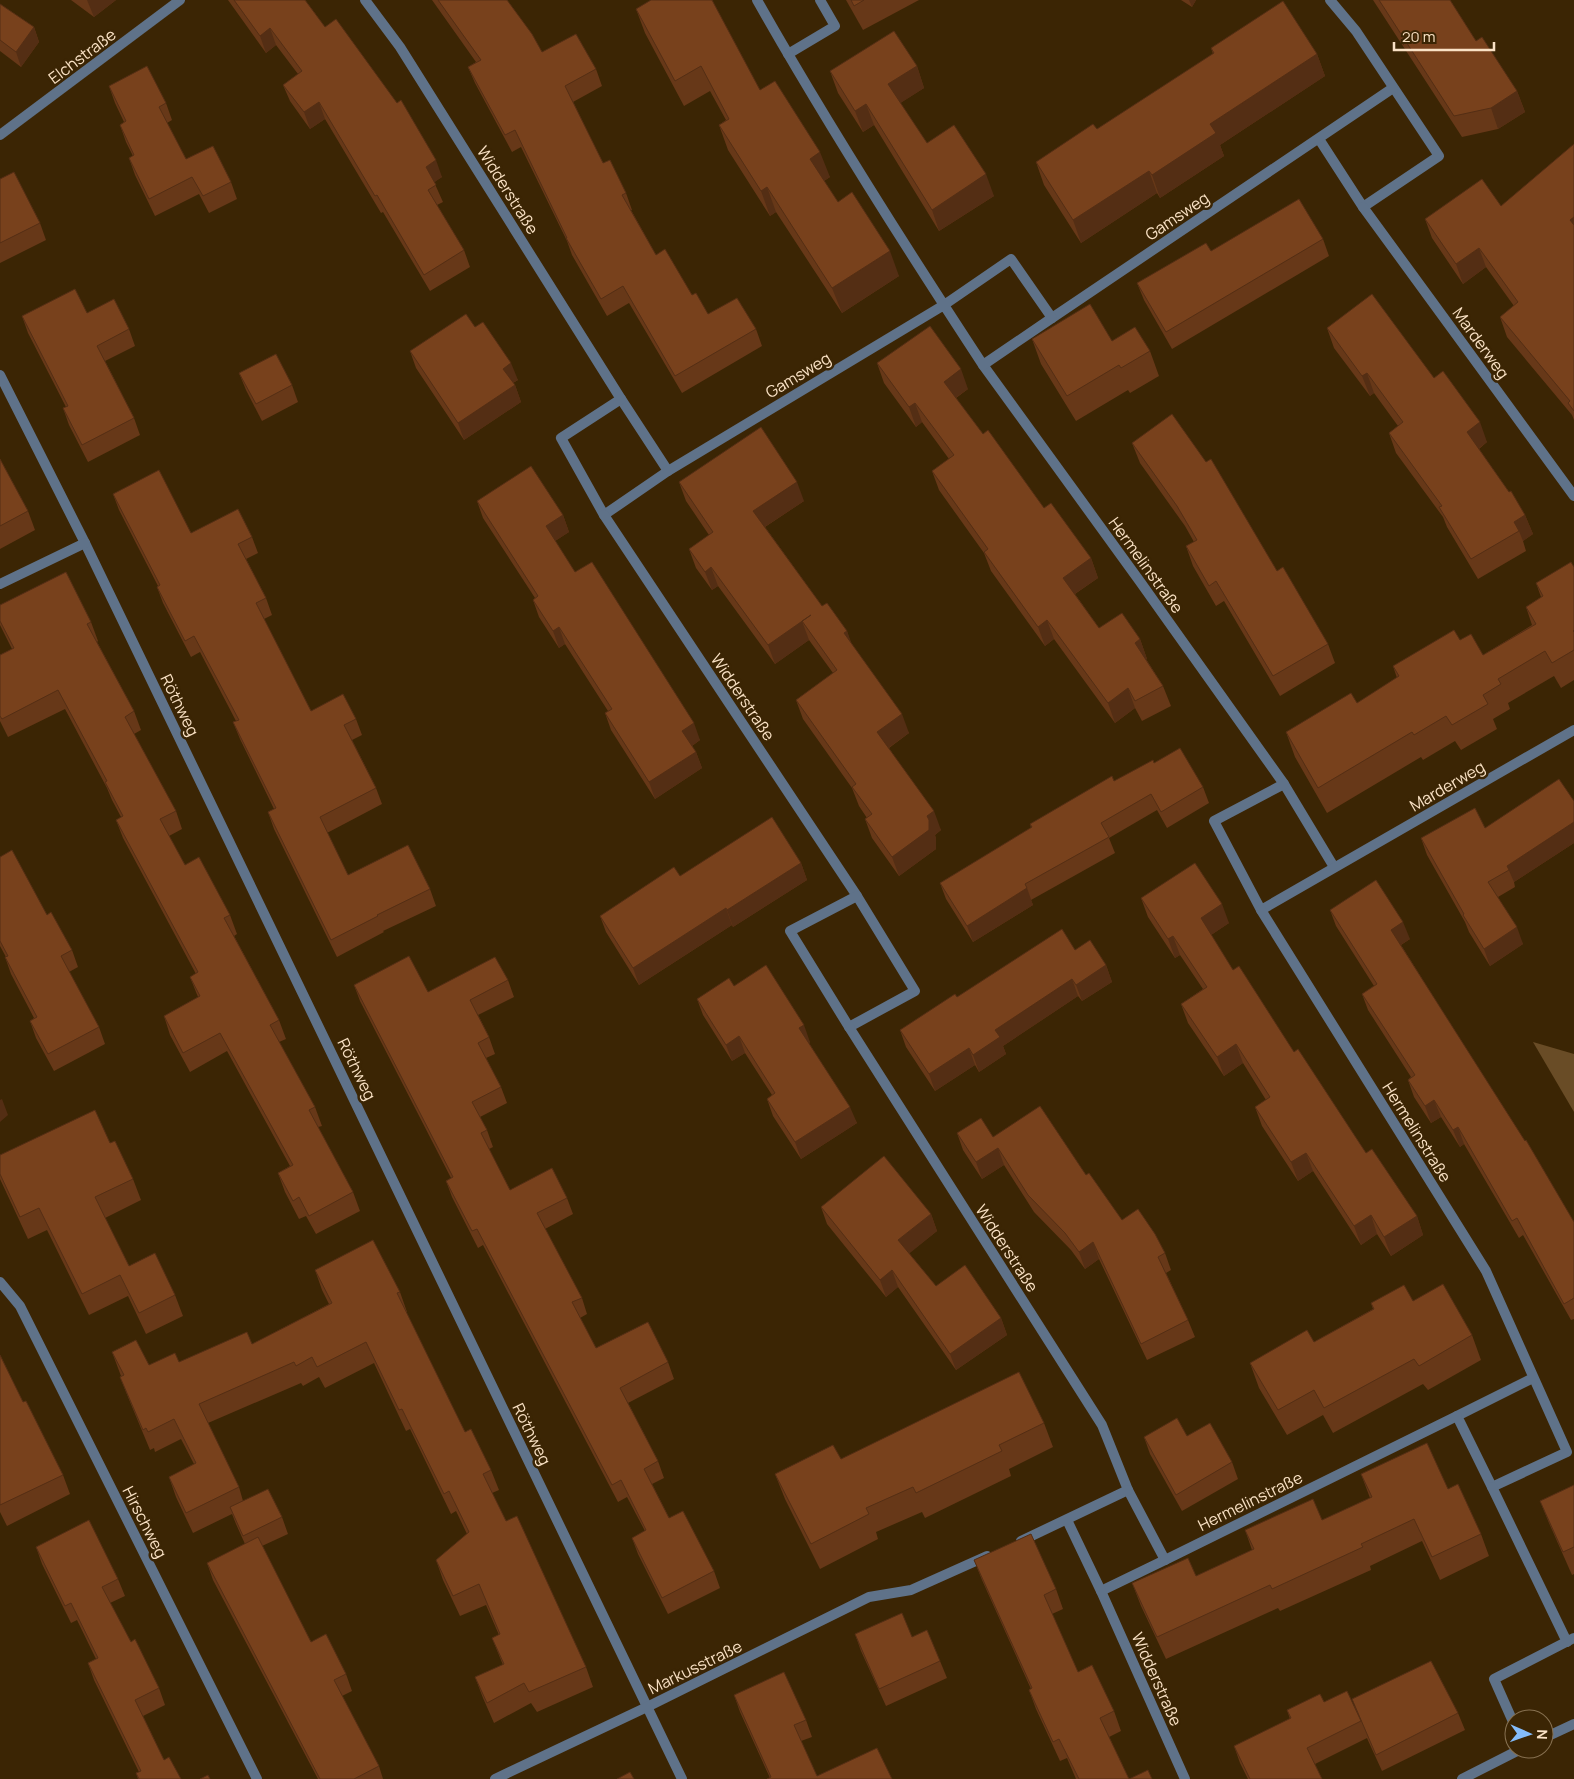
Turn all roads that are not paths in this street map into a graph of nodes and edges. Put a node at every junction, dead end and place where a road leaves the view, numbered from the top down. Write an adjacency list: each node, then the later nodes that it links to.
1 (180, 0): 8 (street, Elchstraße)
2 (365, 0): 15 (street, Widderstraße)
3 (757, 0): 6 (street)
4 (820, 0): 6 (street)
5 (1330, 0): 7 (street)
6 (788, 54): 11 (street)
7 (1393, 88): 9 (street, Gamsweg); 10 (street)
8 (0, 135)
9 (1319, 139): 10 (street); 12 (street, Gamsweg)
10 (1364, 207): 17 (street, Marderweg)
11 (944, 306): 12 (street, Gamsweg); 13 (street); 16 (street, Gamsweg)
12 (1052, 318): 13 (street, Gamsweg)
13 (983, 365): 22 (street, Hermelinstraße)
14 (0, 375): 19 (street, Röthweg)
15 (621, 399): 16 (street, Widderstraße); 18 (street, Widderstraße)
16 (668, 471): 18 (street)
17 (1574, 496)
18 (604, 515): 24 (street, Widderstraße)
19 (85, 543): 20 (street); 38 (street, Röthweg)
20 (0, 584)
21 (1574, 730): 23 (street, Marderweg)
22 (1284, 784): 23 (street, Hermelinstraße); 25 (street, Hermelinstraße)
23 (1334, 867): 25 (street)
24 (857, 896): 26 (street, Widderstraße); 26 (street, Widderstraße)
25 (1261, 910): 28 (street, Hermelinstraße)
26 (849, 1027): 31 (street, Widderstraße)
27 (0, 1282): 43 (street, Hirschweg)
28 (1532, 1378): 29 (street, Hermelinstraße); 30 (street, Hermelinstraße)
29 (1457, 1416): 30 (street); 35 (street, Hermelinstraße)
30 (1492, 1487): 37 (street)
31 (1128, 1490): 32 (street); 35 (street, Widderstraße)
32 (1066, 1520): 33 (street); 36 (street, Widderstraße)
33 (1015, 1543)
34 (997, 1551): 38 (street, Markusstraße)
35 (1165, 1560): 36 (street)
36 (1101, 1591): 46 (street, Widderstraße)
37 (1571, 1640): 39 (street)
38 (647, 1707): 44 (street, Markusstraße); 45 (street, Röthweg)
39 (1507, 1709)
40 (1574, 1724): 41 (street)
41 (1554, 1733)
42 (1504, 1758): 47 (street)
43 (258, 1779)
44 (495, 1779)
45 (682, 1779)
46 (1185, 1779)
47 (1462, 1779)

